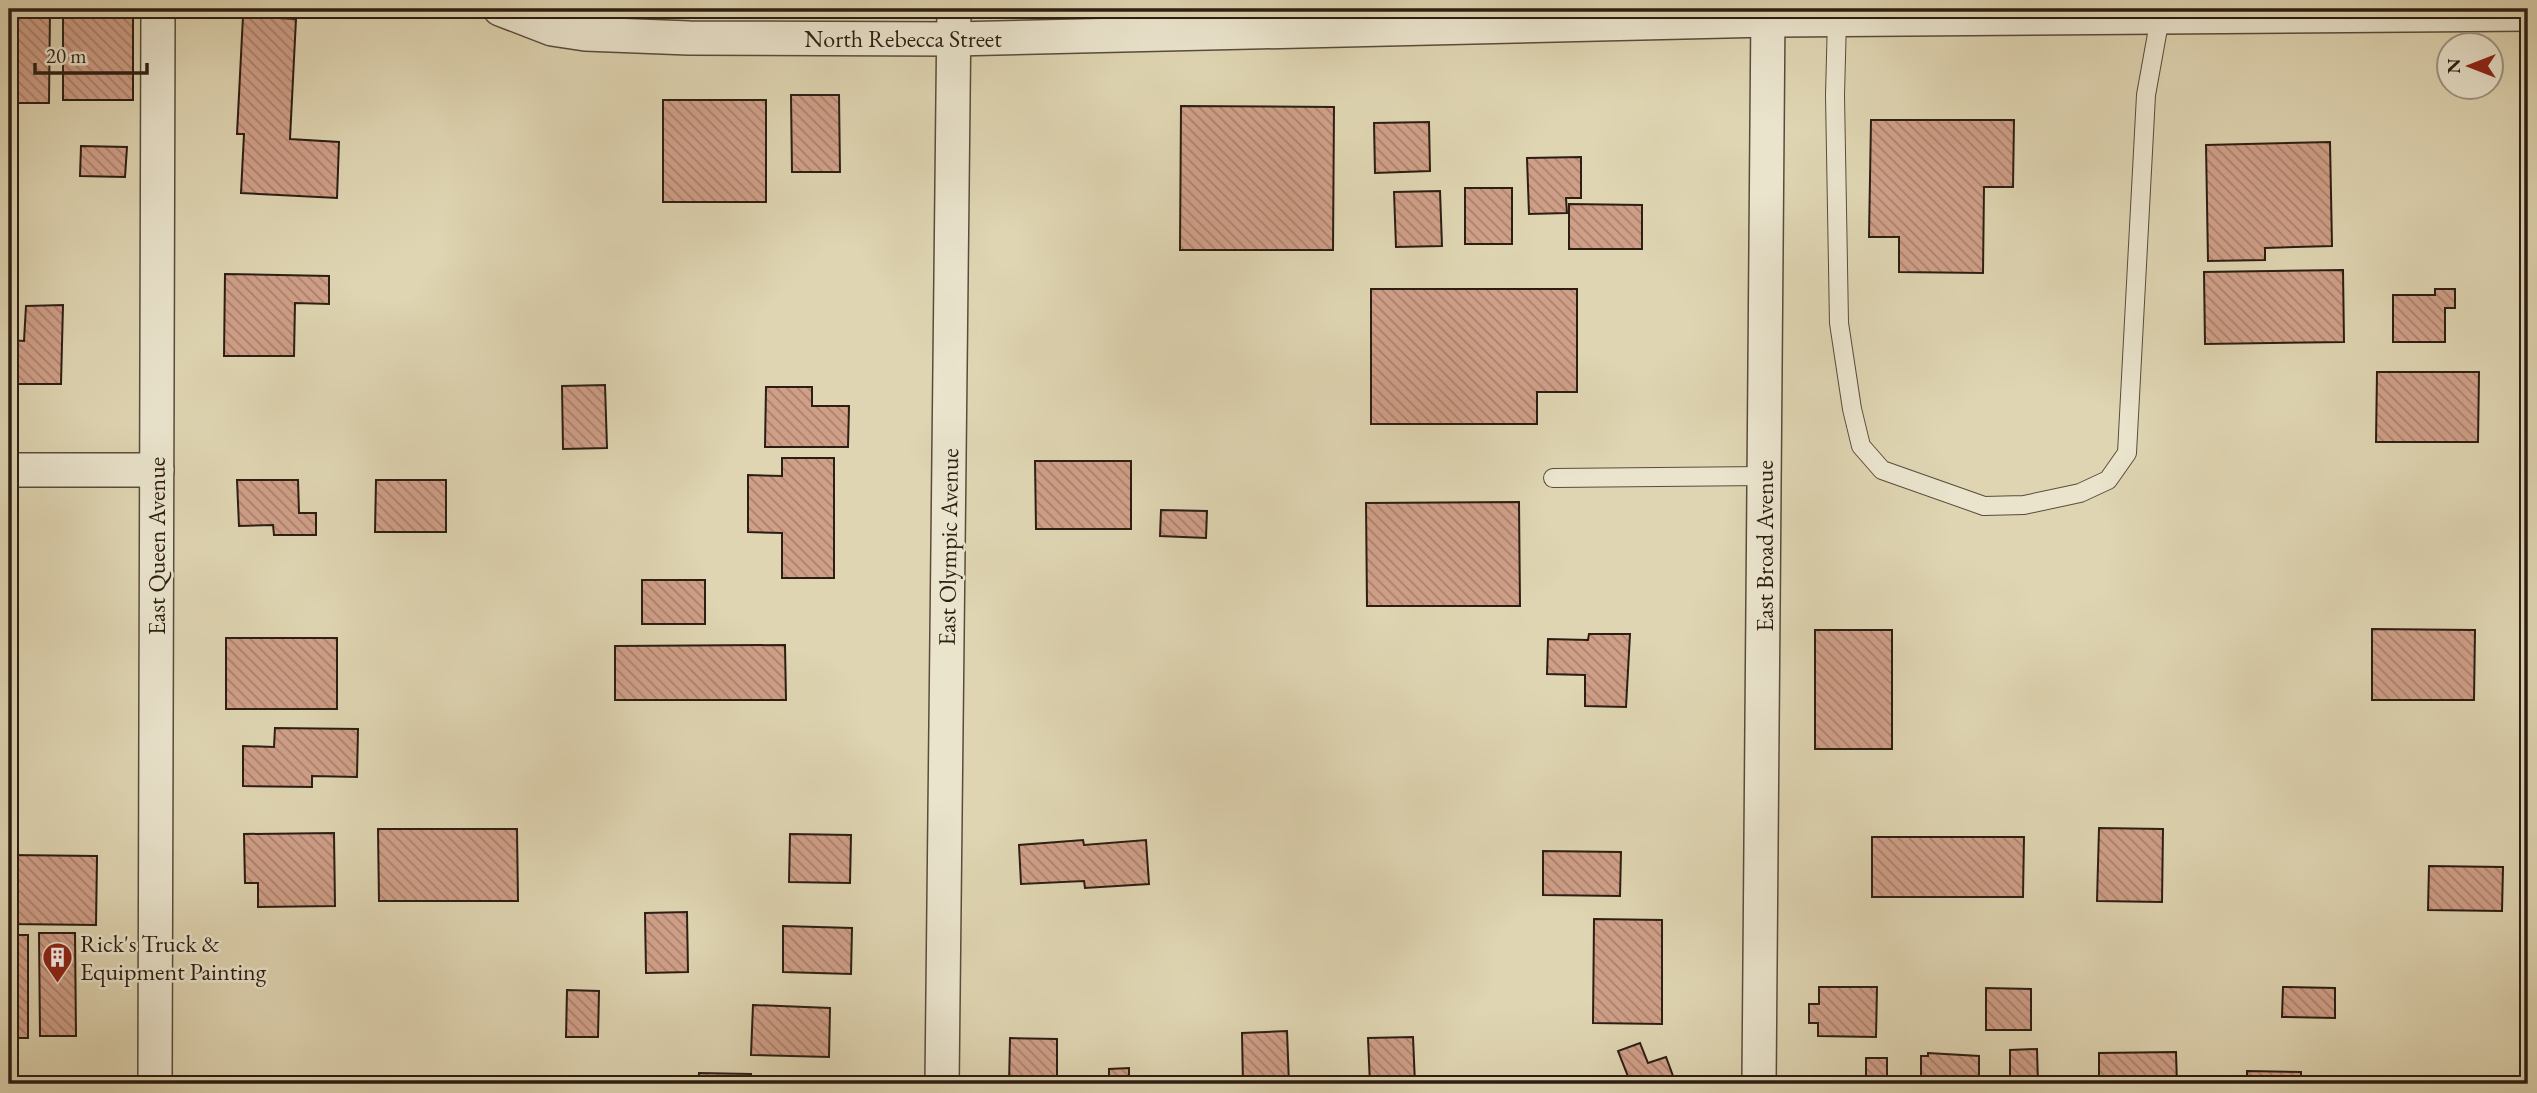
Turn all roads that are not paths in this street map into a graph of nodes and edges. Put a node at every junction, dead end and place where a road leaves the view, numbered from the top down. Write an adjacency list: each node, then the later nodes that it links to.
1 (158, 9): 9 (street, East Queen Avenue)
2 (500, 9): 7 (street, North Rebecca Street)
3 (2161, 13): 5 (street, North Rebecca Street); 6 (street, North Rebecca Street); 6 (lane)
4 (1768, 14): 6 (street, North Rebecca Street); 7 (street, North Rebecca Street); 10 (street, East Broad Avenue)
5 (2528, 14)
6 (1836, 19)
7 (954, 24): 13 (street, East Olympic Avenue)
8 (9, 470): 9 (street)
9 (157, 470): 12 (street, East Queen Avenue)
10 (1764, 476): 11 (lane); 14 (street, East Broad Avenue)
11 (1553, 478)
12 (155, 1084)
13 (942, 1084)
14 (1759, 1084)

